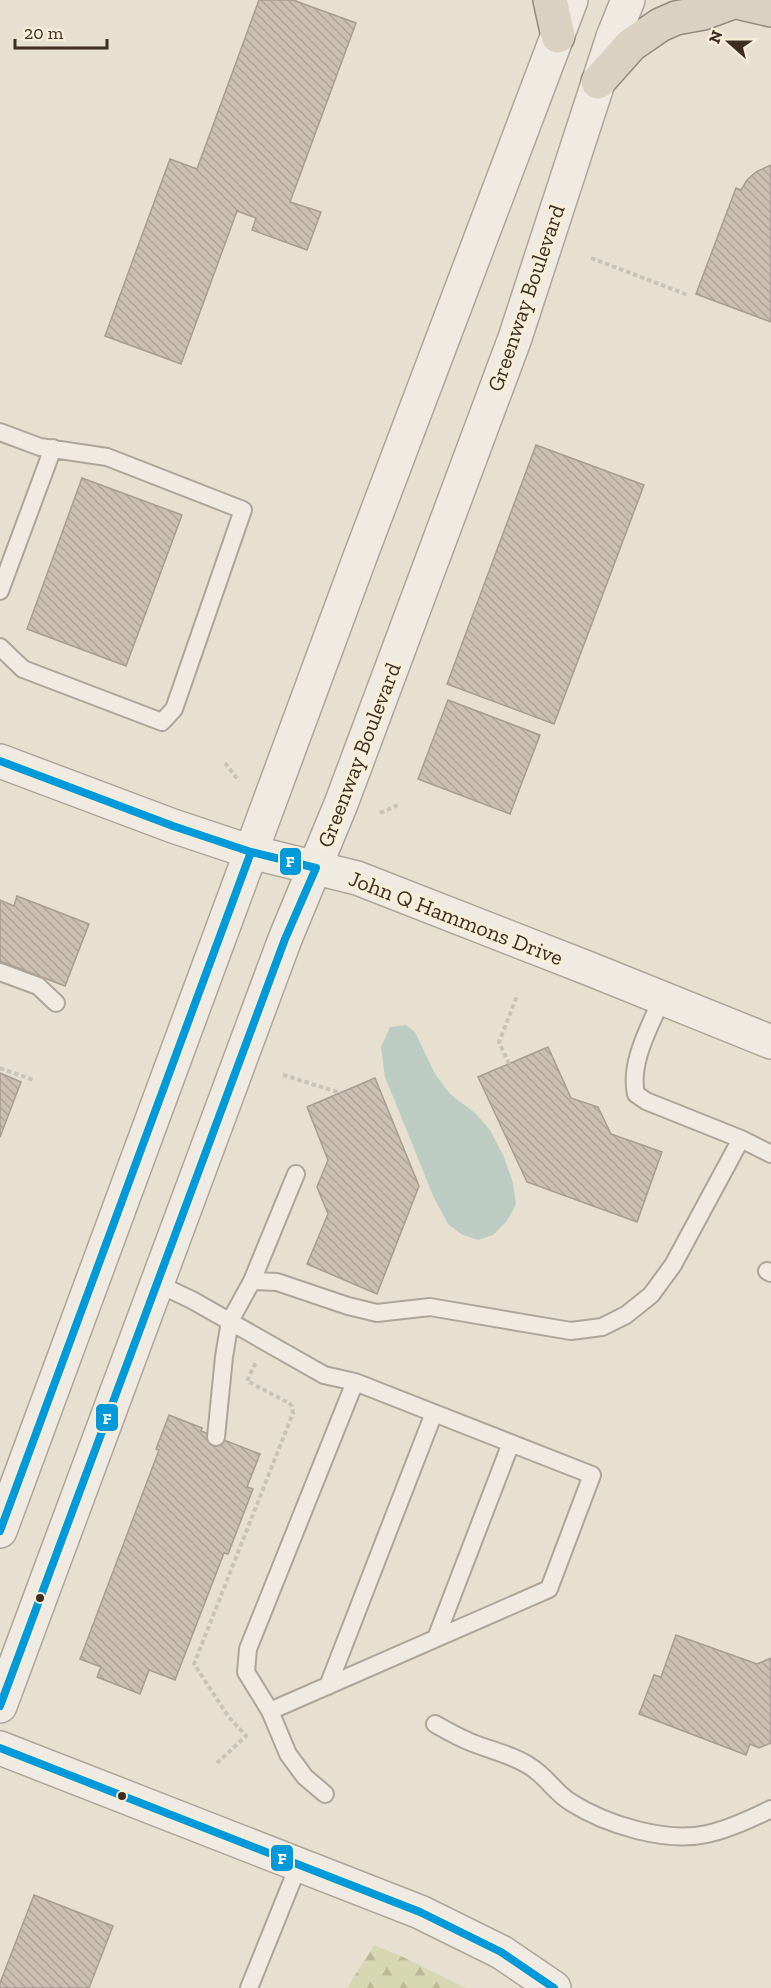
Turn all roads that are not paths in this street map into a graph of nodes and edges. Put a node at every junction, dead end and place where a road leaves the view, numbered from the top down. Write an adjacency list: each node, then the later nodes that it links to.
1 (550, 0): 6 (highway)
2 (571, 0): 6 (street)
3 (628, 0): 7 (street, Greenway Boulevard)
4 (730, 1): 5 (highway); 7 (highway)
5 (771, 10)
6 (558, 36): 13 (street)
7 (598, 82): 14 (street, Greenway Boulevard)
8 (0, 432): 9 (lane)
9 (53, 448): 10 (lane); 11 (lane)
10 (0, 591)
11 (0, 647)
12 (0, 761): 13 (street, John Q Hammons Drive)
13 (251, 852): 14 (street, John Q Hammons Drive); 29 (street)
14 (316, 868): 16 (street, John Q Hammons Drive); 23 (street, Greenway Boulevard)
15 (0, 972): 17 (lane)
16 (662, 998): 18 (street, John Q Hammons Drive); 19 (lane)
17 (56, 1003)
18 (771, 1042)
19 (741, 1139): 20 (lane); 22 (lane)
20 (771, 1154)
21 (296, 1174): 22 (lane)
22 (252, 1281): 24 (lane)
23 (156, 1283): 24 (lane); 32 (street, Greenway Boulevard)
24 (230, 1321): 25 (lane); 27 (lane)
25 (354, 1382): 26 (lane); 33 (lane)
26 (434, 1413): 28 (lane); 31 (lane)
27 (216, 1437)
28 (511, 1443): 30 (lane); 30 (lane)
29 (0, 1531)
30 (436, 1638): 31 (lane)
31 (328, 1686): 33 (lane)
32 (0, 1706)
33 (270, 1711): 36 (lane)
34 (435, 1724): 37 (lane)
35 (0, 1748): 38 (street)
36 (326, 1794)
37 (771, 1809)
38 (299, 1864): 39 (lane); 40 (street)
39 (249, 1988)
40 (554, 1988)

